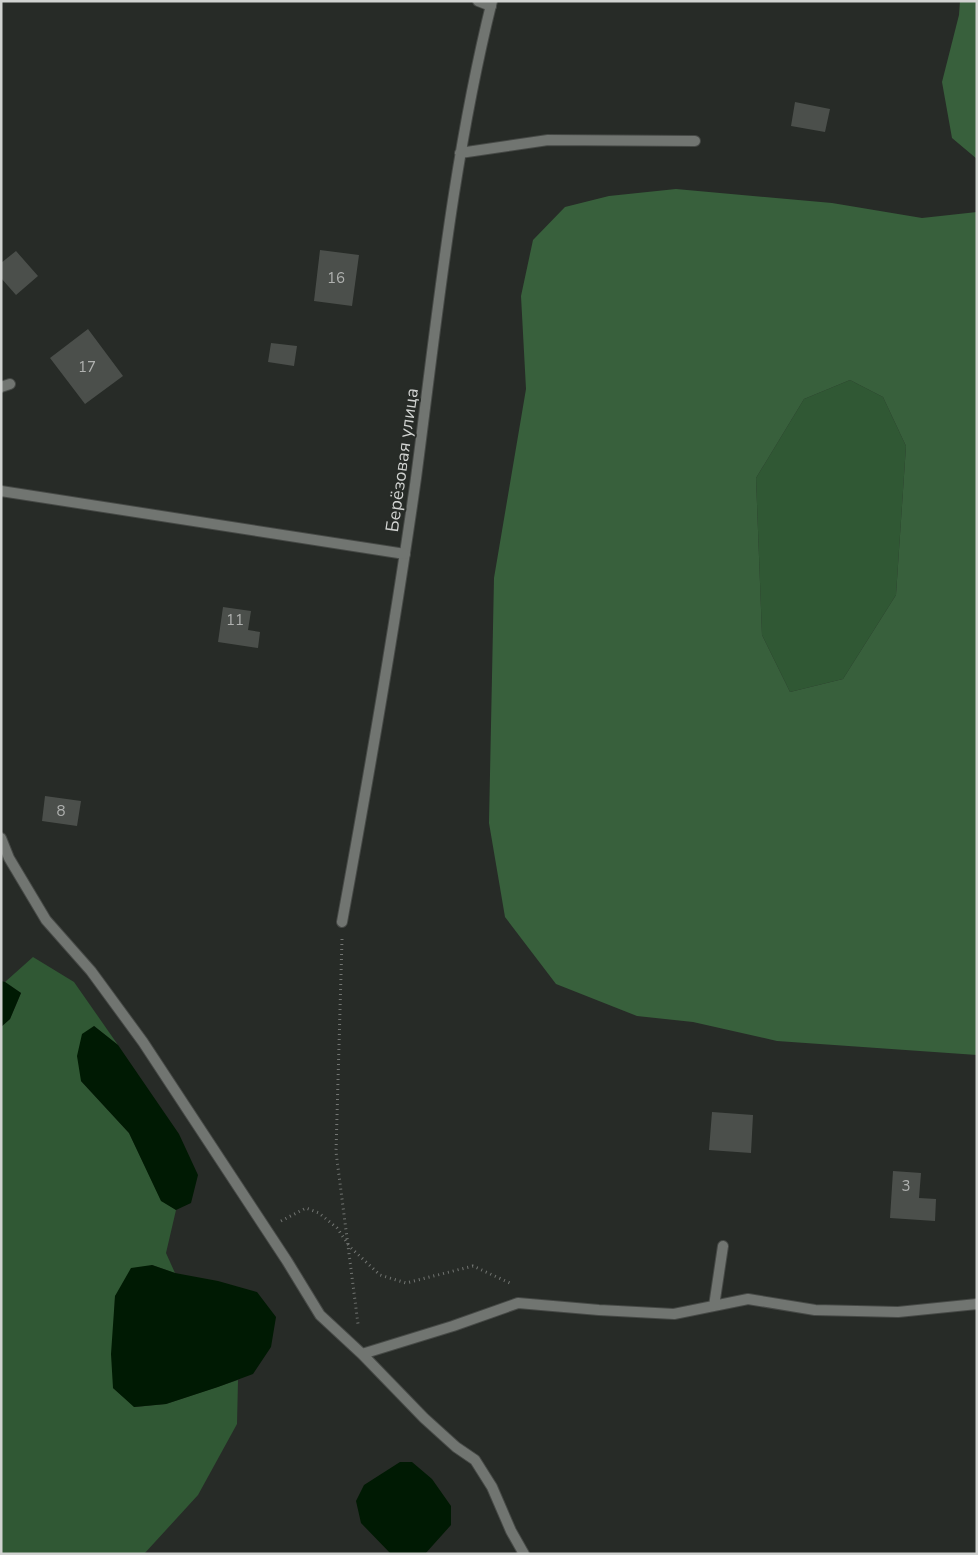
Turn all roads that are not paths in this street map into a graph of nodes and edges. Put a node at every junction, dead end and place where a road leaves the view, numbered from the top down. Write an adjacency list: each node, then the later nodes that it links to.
1 (478, 1): 2 (street)
2 (491, 4): 4 (street, Берёзовая улица)
3 (695, 141): 4 (street)
4 (460, 153): 6 (street, Берёзовая улица)
5 (1, 491): 6 (street)
6 (405, 554): 8 (street, Берёзовая улица)
7 (1, 838): 12 (street)
8 (342, 922)
9 (723, 1246): 11 (street)
10 (977, 1304): 11 (street)
11 (714, 1306): 12 (street)
12 (362, 1354): 13 (street)
13 (524, 1554)

